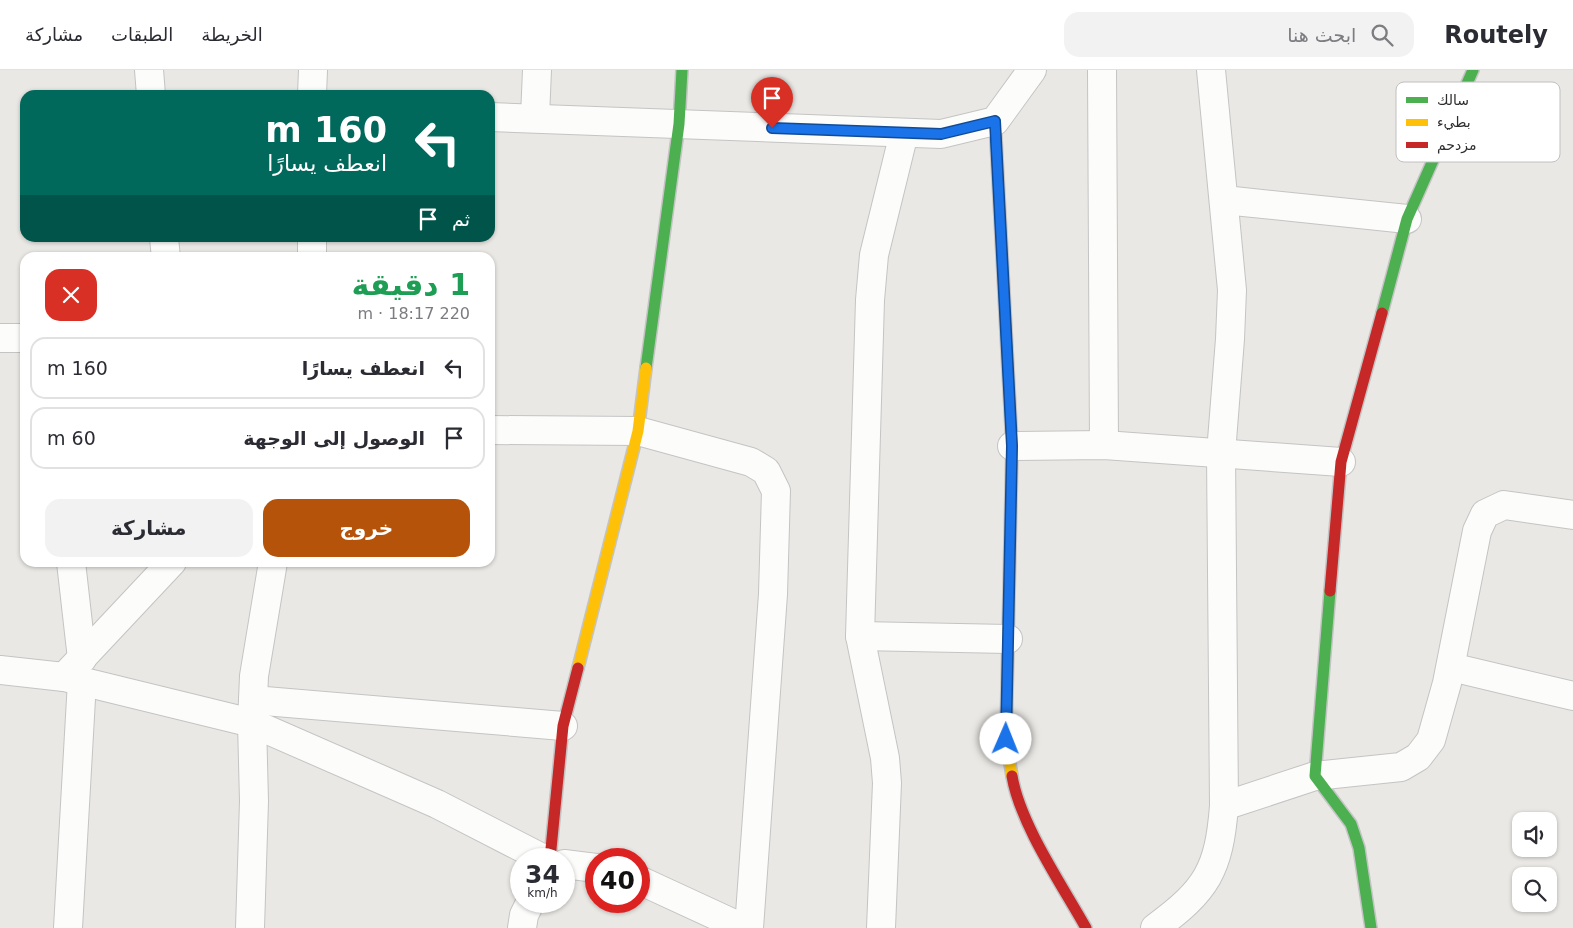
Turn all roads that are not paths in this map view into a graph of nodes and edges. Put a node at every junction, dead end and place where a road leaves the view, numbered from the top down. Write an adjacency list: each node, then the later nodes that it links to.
1 (149, 70): 10 (street)
2 (313, 70): 11 (street)
3 (537, 70): 13 (street)
4 (682, 70): 15 (street)
5 (1032, 70): 14 (street)
6 (1102, 70): 24 (street)
7 (1211, 70): 18 (street)
8 (1473, 70): 9 (street)
9 (1468, 82)
10 (151, 90)
11 (312, 90)
12 (495, 117): 13 (street)
13 (535, 117): 15 (street)
14 (995, 121): 16 (street); 25 (street)
15 (679, 124): 16 (street); 23 (street)
16 (904, 133): 32 (street)
17 (1432, 162): 19 (street)
18 (1224, 200): 19 (street); 26 (street)
19 (1407, 219): 27 (street)
20 (0, 338): 21 (street)
21 (20, 338)
22 (495, 430): 23 (street)
23 (638, 431): 39 (street); 50 (street)
24 (1104, 445): 25 (street); 26 (street)
25 (1012, 446): 33 (street)
26 (1221, 453): 27 (street); 41 (street)
27 (1340, 462): 40 (street)
28 (1573, 515): 34 (street)
29 (71, 567): 36 (street)
30 (168, 567): 36 (street)
31 (272, 567): 38 (street)
32 (860, 636): 33 (street); 51 (street)
33 (1008, 639): 52 (street)
34 (1450, 667): 37 (street); 40 (street)
35 (0, 670): 36 (street)
36 (76, 672): 38 (street); 46 (street)
37 (1573, 696)
38 (252, 711): 39 (street); 42 (street); 47 (street)
39 (564, 726): 43 (street)
40 (1316, 776): 41 (street); 54 (street)
41 (1224, 806): 53 (street)
42 (523, 848)
43 (551, 848)
44 (650, 885): 49 (street)
45 (525, 913): 48 (street)
46 (68, 928)
47 (250, 928)
48 (522, 928)
49 (743, 928)
50 (749, 928)
51 (881, 928)
52 (1086, 928)
53 (1155, 928)
54 (1371, 928)

